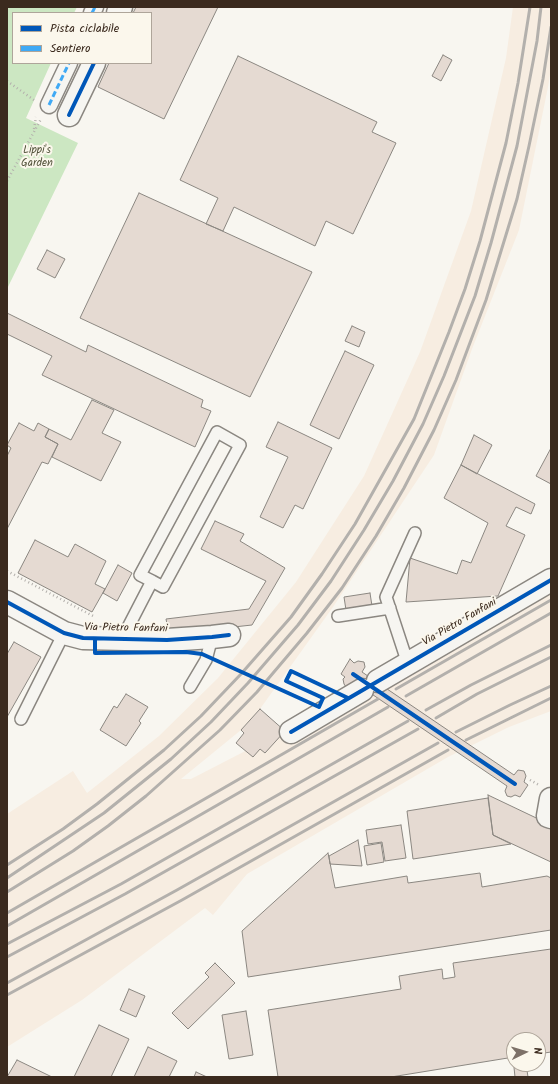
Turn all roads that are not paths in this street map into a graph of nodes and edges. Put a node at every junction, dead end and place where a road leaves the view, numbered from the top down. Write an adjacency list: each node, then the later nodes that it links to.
1 (67, 64): 3 (street)
2 (94, 64): 4 (street)
3 (42, 107)
4 (69, 115)
5 (415, 533): 9 (lane)
6 (551, 580): 14 (street, Via Pietro Fanfani)
7 (152, 581): 7 (lane); 13 (lane)
8 (7, 602): 11 (street, Via Pietro Fanfani)
9 (390, 608): 10 (lane); 14 (lane)
10 (338, 616)
11 (64, 633): 13 (street, Via Pietro Fanfani); 16 (lane)
12 (221, 636): 13 (street, Via Pietro Fanfani); 15 (lane)
13 (122, 639)
14 (408, 664): 17 (street, Via Pietro Fanfani)
15 (190, 687)
16 (22, 718)
17 (291, 732)
18 (551, 799): 19 (street)
19 (551, 817)

